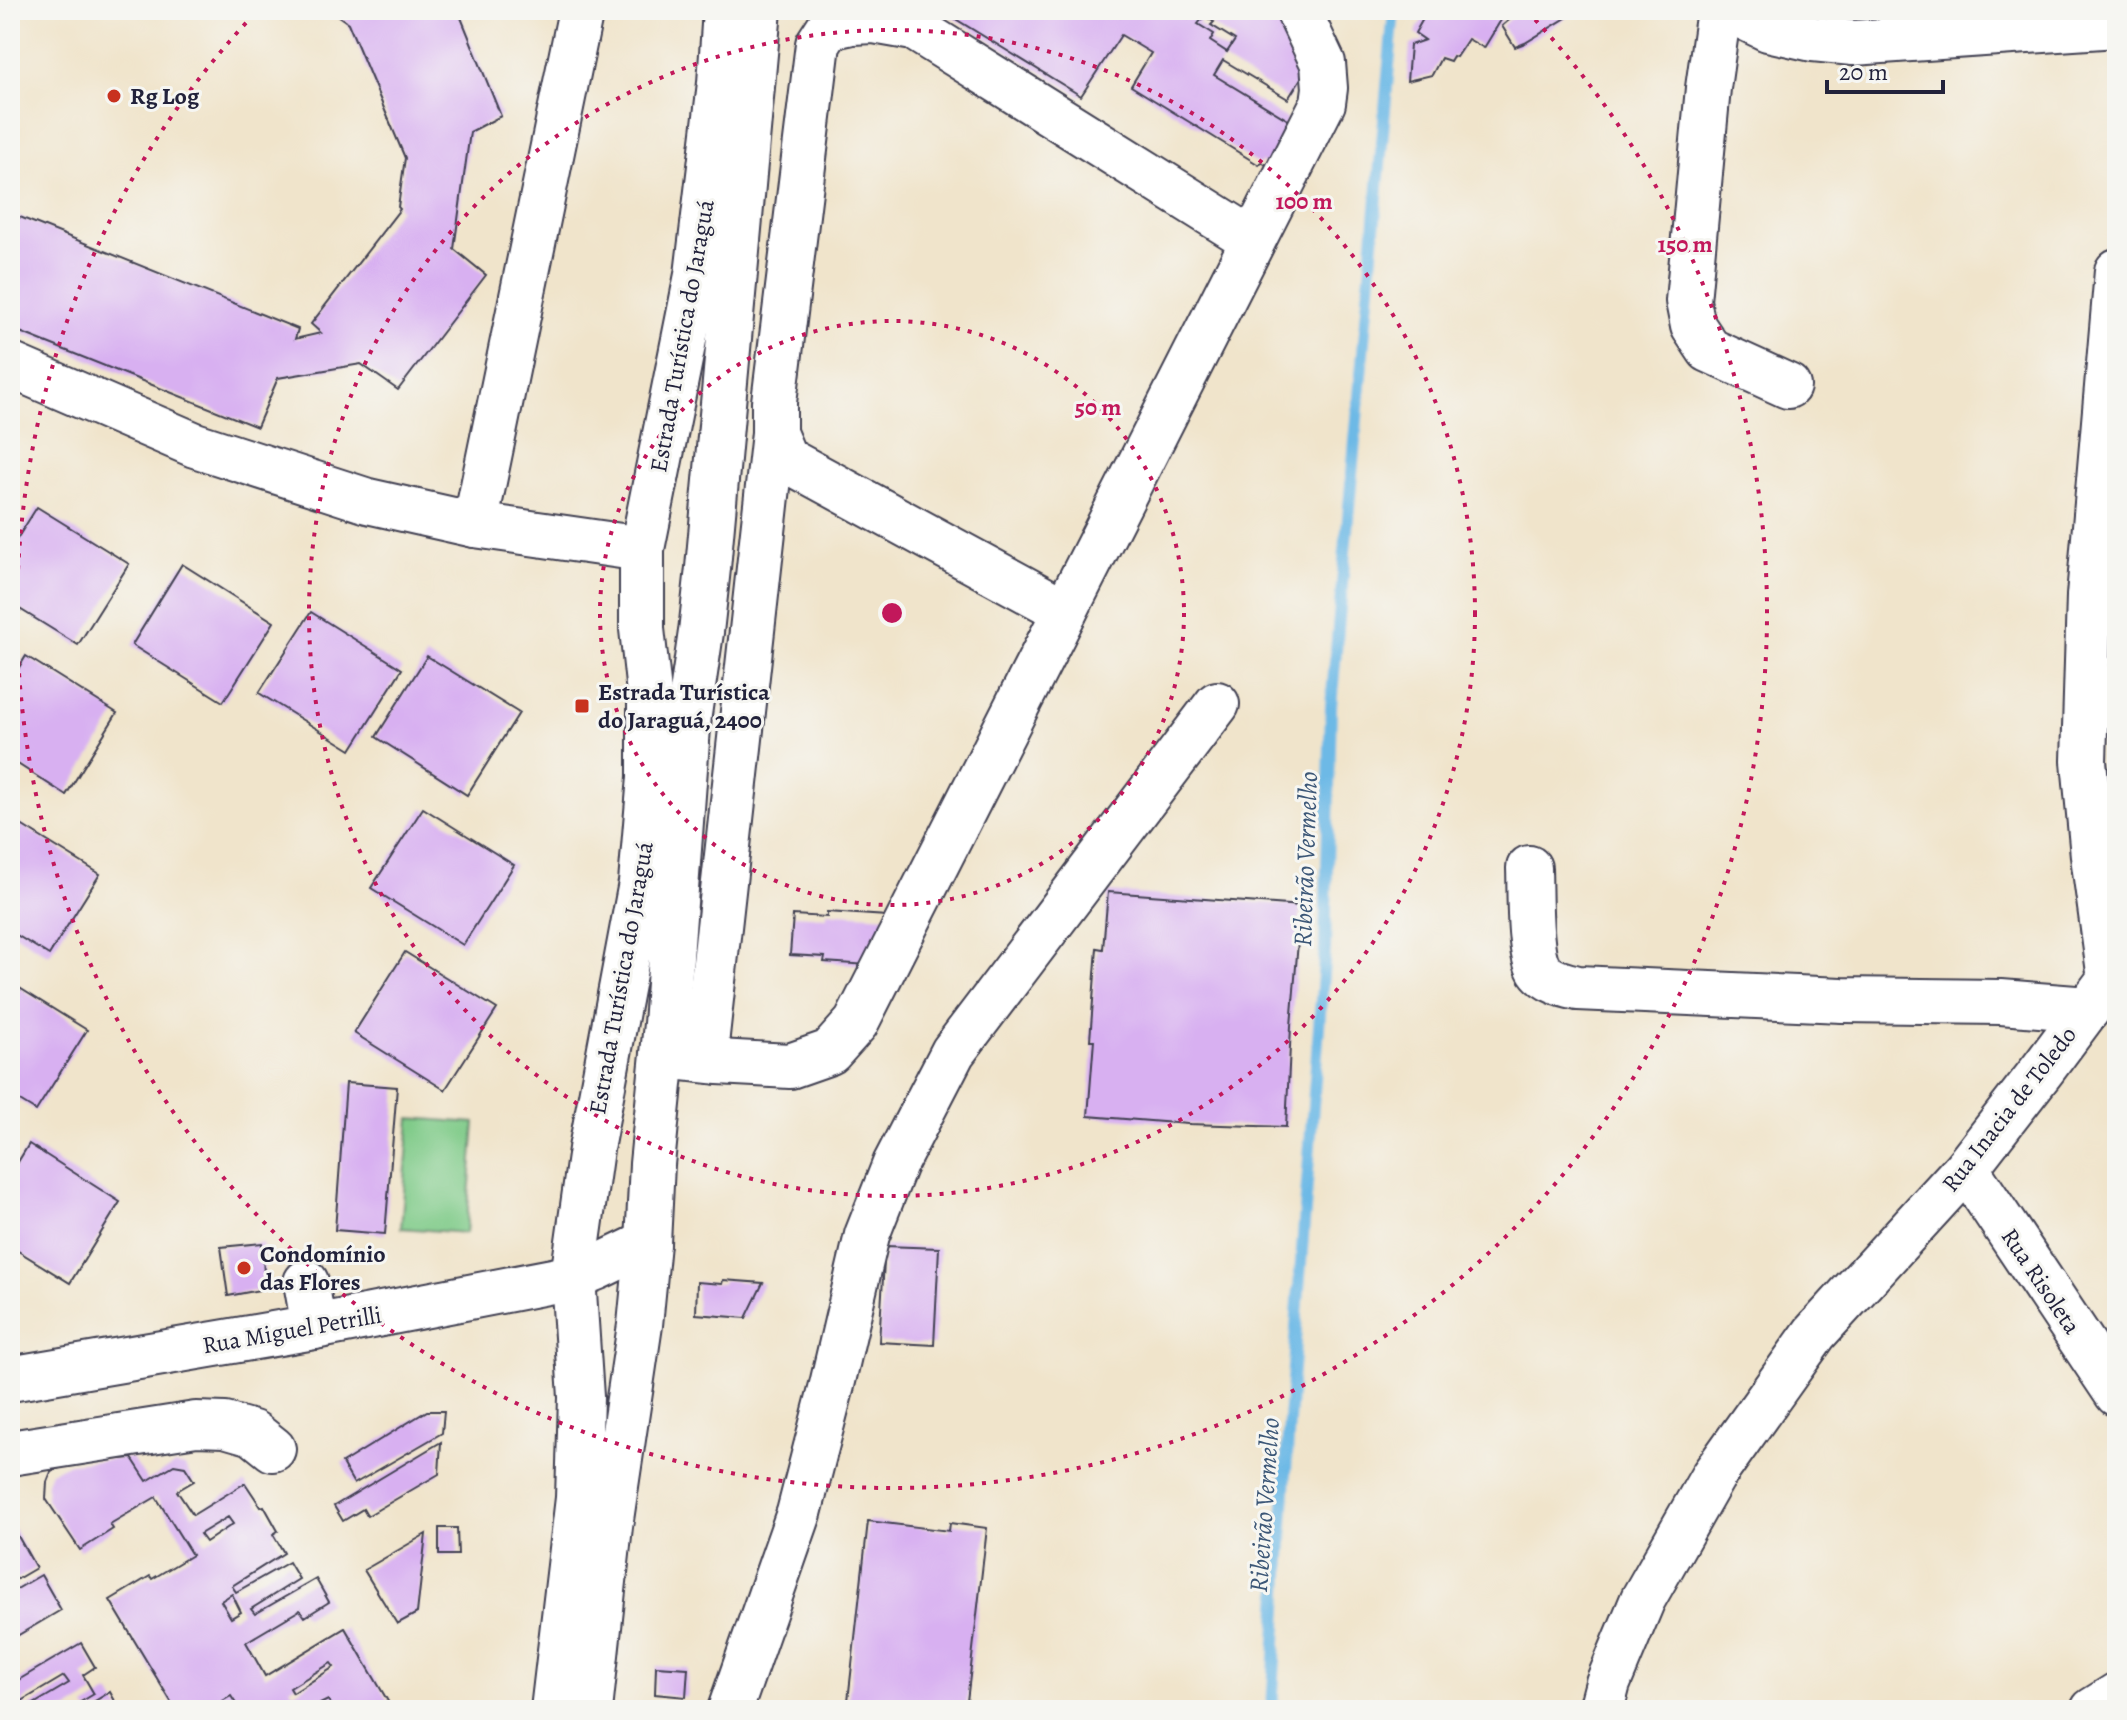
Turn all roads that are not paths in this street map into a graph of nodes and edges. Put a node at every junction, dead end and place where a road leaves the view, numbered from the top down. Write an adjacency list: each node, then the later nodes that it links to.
1 (581, 10): 13 (main road)
2 (725, 10): 14 (main road, Estrada Turística do Jaraguá)
3 (759, 10): 15 (main road, Estrada Turística do Jaraguá)
4 (1298, 10): 8 (main road)
5 (1719, 10): 11 (main road)
6 (1729, 10): 7 (main road)
7 (2117, 25)
8 (1253, 240): 12 (main road); 16 (main road)
9 (2117, 271): 19 (main road)
10 (10, 365): 13 (main road)
11 (1788, 386)
12 (774, 433): 16 (main road); 21 (main road)
13 (475, 525): 14 (main road)
14 (642, 549): 15 (main road); 24 (main road, Estrada Turística do Jaraguá)
15 (708, 568): 20 (main road, Estrada Turística do Jaraguá)
16 (1065, 611): 21 (main road)
17 (1217, 704): 34 (main road)
18 (1529, 868): 19 (main road)
19 (2105, 987): 22 (main road, Rua Inacia de Toledo)
20 (663, 1056): 21 (main road); 23 (main road, Estrada Turística do Jaraguá)
21 (718, 1062)
22 (1966, 1168): 28 (main road, Rua Risoleta); 35 (main road, Rua Inacia de Toledo)
23 (648, 1243): 24 (main road, Rua Miguel Petrilli); 33 (main road, Estrada Turística do Jaraguá)
24 (573, 1277): 26 (main road, Rua Miguel Petrilli); 32 (main road, Estrada Turística do Jaraguá)
25 (306, 1282): 26 (main road)
26 (314, 1327): 27 (main road, Rua Miguel Petrilli)
27 (10, 1379)
28 (2117, 1394)
29 (273, 1449): 30 (main road)
30 (10, 1453)
31 (2117, 1695): 36 (main road)
32 (553, 1710)
33 (590, 1710)
34 (730, 1710)
35 (1601, 1710)
36 (2093, 1710)

